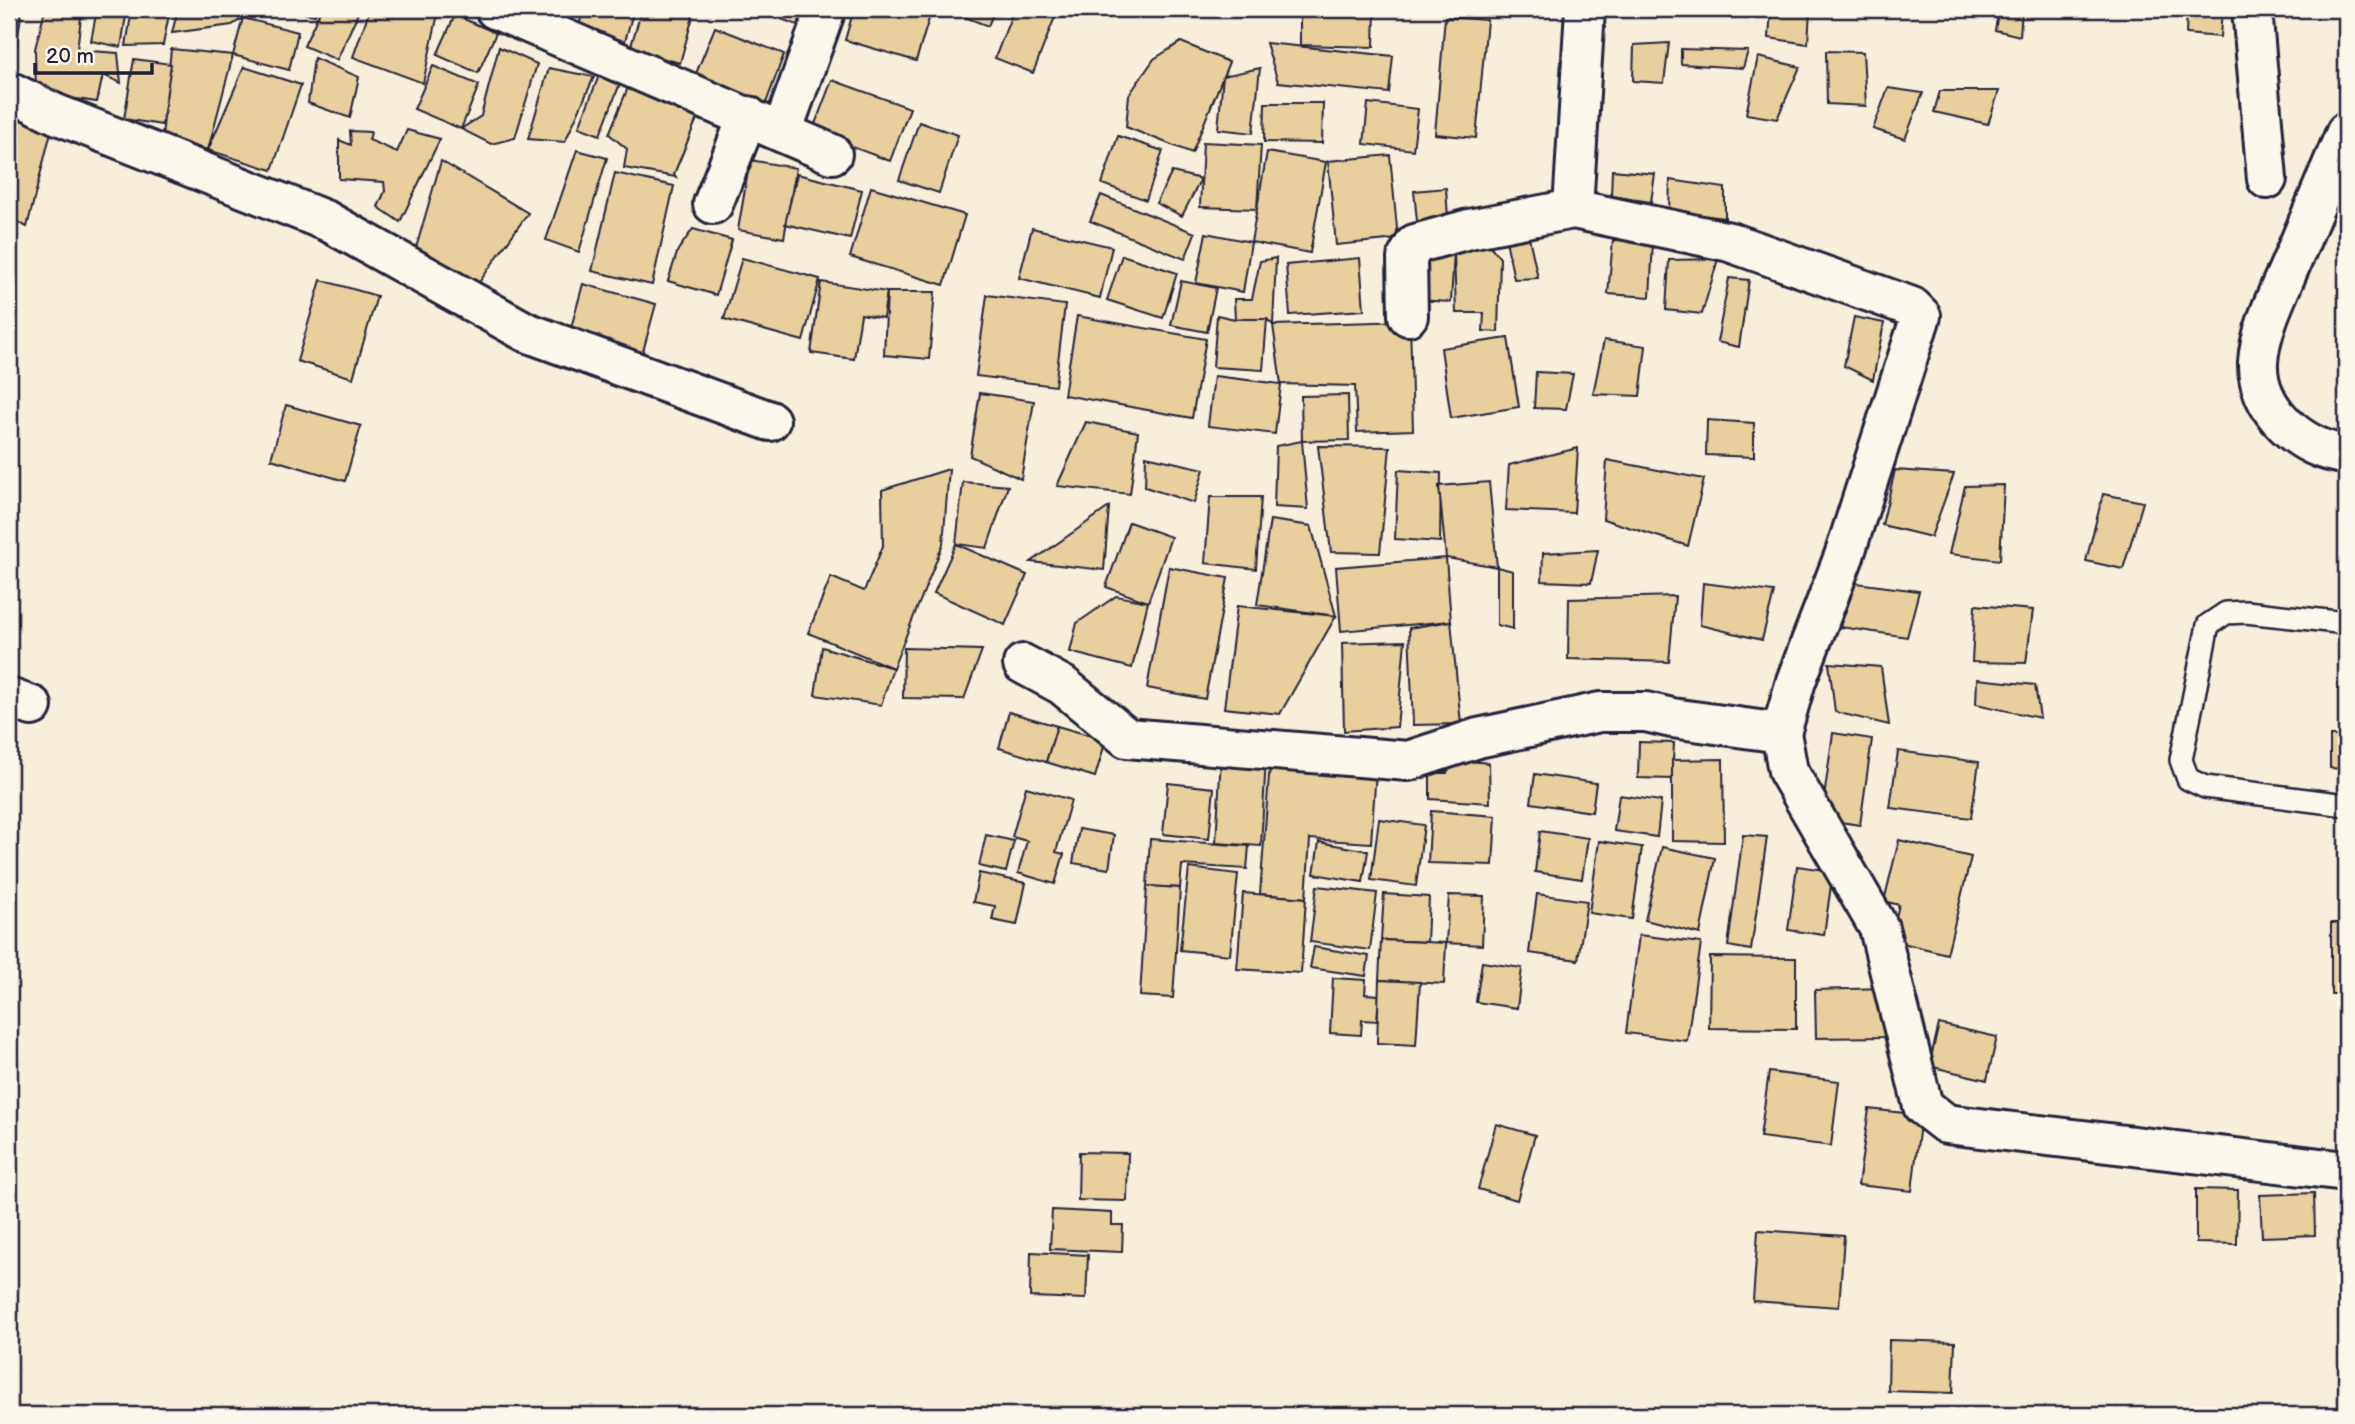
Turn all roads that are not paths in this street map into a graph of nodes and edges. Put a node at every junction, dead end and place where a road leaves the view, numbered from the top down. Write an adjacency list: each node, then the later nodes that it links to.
1 (495, 9): 6 (street)
2 (827, 9): 7 (street)
3 (1586, 9): 12 (street)
4 (2252, 9): 10 (street)
5 (9, 91): 14 (street)
6 (748, 116): 7 (street); 11 (street)
7 (782, 132): 9 (street)
8 (2346, 132): 15 (street)
9 (832, 154)
10 (2267, 179)
11 (713, 204)
12 (1573, 209): 13 (street); 18 (street)
13 (1408, 316)
14 (770, 421)
15 (2346, 454)
16 (2346, 623): 19 (lane)
17 (1023, 664): 18 (street)
18 (1781, 733): 20 (street)
19 (2346, 805)
20 (2346, 1171)

